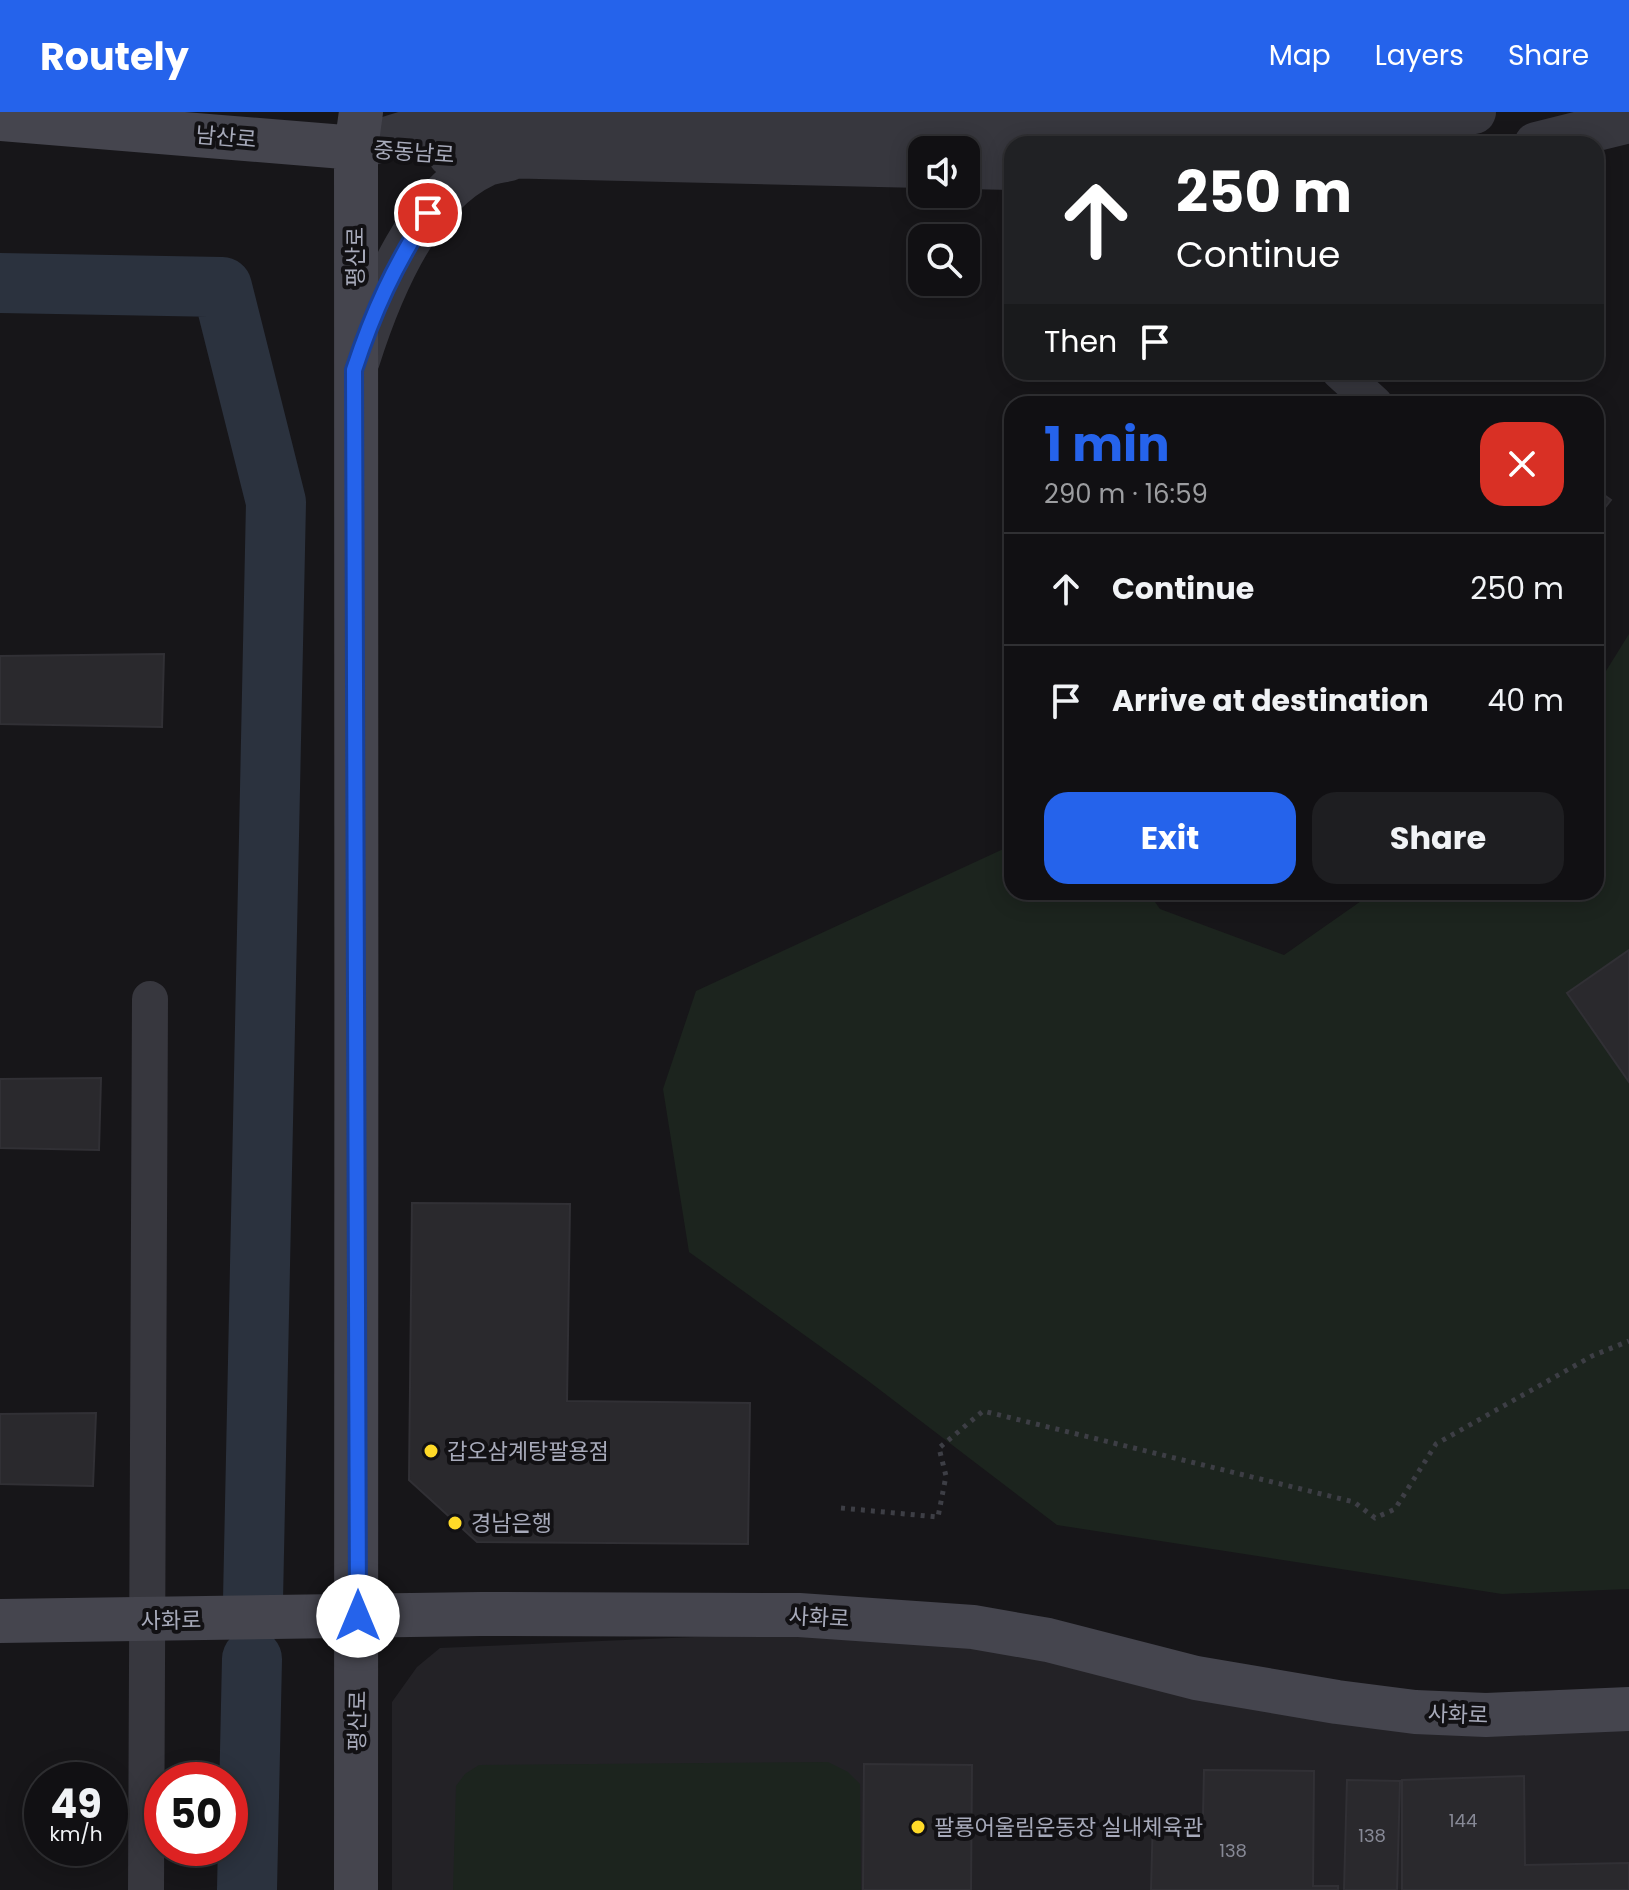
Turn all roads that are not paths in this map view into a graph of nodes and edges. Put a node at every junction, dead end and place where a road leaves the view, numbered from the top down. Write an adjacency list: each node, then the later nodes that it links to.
1 (1474, 112): 5 (street, 중동남로)
2 (16, 117): 4 (main road, 남산로)
3 (1629, 121): 8 (street)
4 (213, 124): 6 (main road, 남산로)
5 (1293, 127): 7 (street, 중동남로)
6 (358, 130): 7 (street, 중동남로); 12 (main road, 평산로)
7 (497, 132): 9 (street, 중동남로); 12 (street)
8 (1568, 136)
9 (908, 165)
10 (980, 167): 11 (street)
11 (1004, 168)
12 (354, 370): 16 (main road, 평산로)
13 (1349, 380): 14 (street)
14 (1366, 396)
15 (150, 999): 18 (street)
16 (358, 1616): 18 (main road, 사화로); 19 (main road, 사화로); 21 (main road, 평산로)
17 (0, 1621): 18 (main road, 사화로)
18 (148, 1621): 20 (street)
19 (1629, 1709)
20 (146, 1890)
21 (356, 1890)

